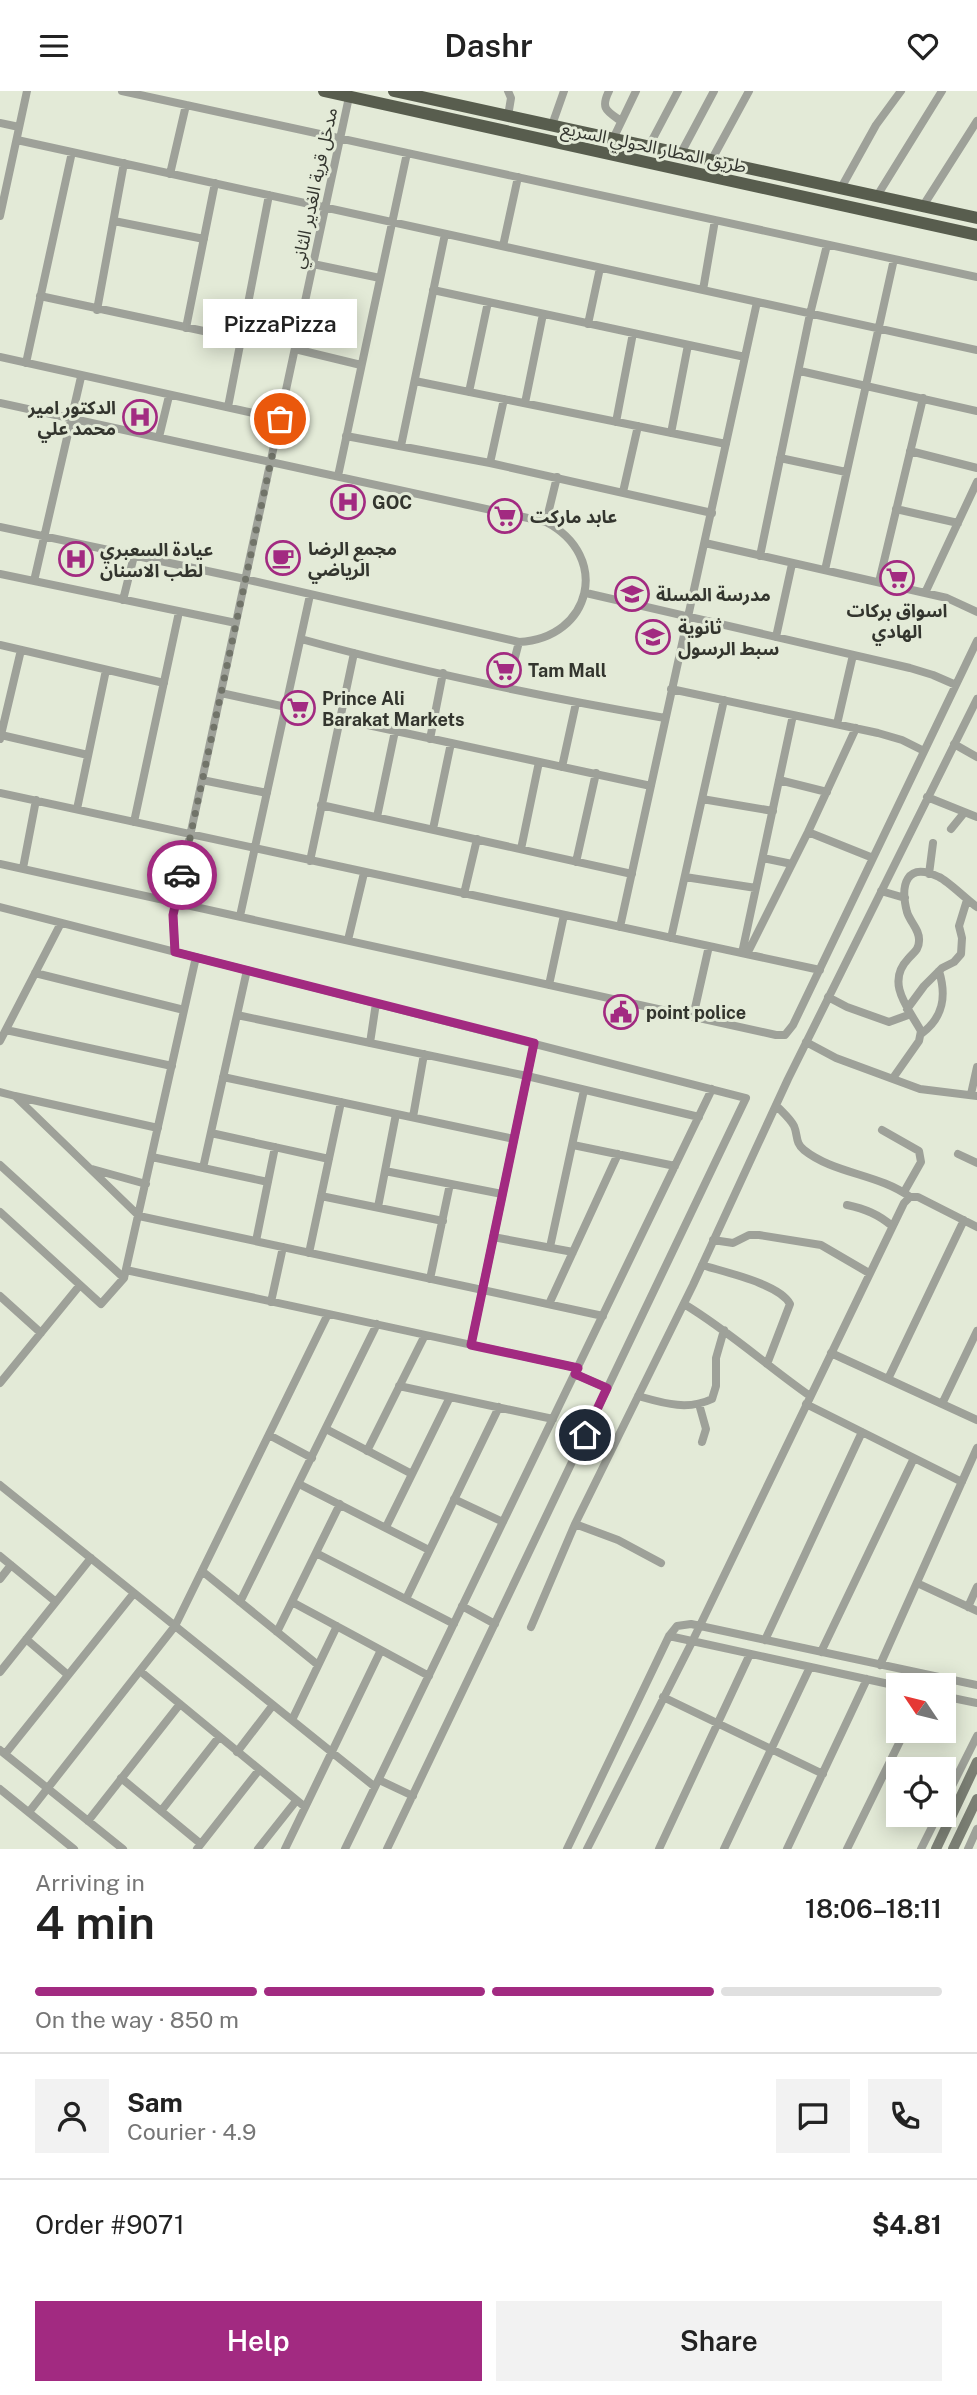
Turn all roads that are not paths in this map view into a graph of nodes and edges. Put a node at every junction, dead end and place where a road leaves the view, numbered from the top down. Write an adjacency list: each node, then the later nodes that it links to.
1 (27, 91): 21 (street)
2 (122, 91): 15 (street)
3 (324, 91): 14 (highway, طريق المطار الحولي السريع)
4 (397, 91): 16 (highway, طريق المطار الحولي السريع)
5 (508, 91): 16 (street)
6 (564, 91): 20 (street)
7 (610, 91): 17 (street)
8 (636, 91): 17 (street)
9 (678, 91): 27 (street)
10 (714, 91): 31 (street)
11 (749, 91): 32 (street)
12 (901, 91): 37 (street)
13 (942, 91): 39 (street)
14 (349, 96): 23 (street, مدخل قرية الغدير الثاني); 24 (highway, طريق المطار الحولي السريع)
15 (186, 105): 23 (street); 34 (street)
16 (508, 116): 20 (highway, طريق المطار الحولي السريع)
17 (621, 121): 25 (street)
18 (977, 121): 40 (street)
19 (0, 123): 21 (street)
20 (547, 124): 22 (highway, طريق المطار الحولي السريع); 24 (highway)
21 (19, 127): 26 (street)
22 (579, 130): 25 (highway, طريق المطار الحولي السريع); 28 (highway)
23 (340, 139): 30 (street); 41 (street, مدخل قرية الغدير الثاني)
24 (539, 139): 28 (highway, طريق المطار الحولي السريع)
25 (613, 139): 27 (highway, طريق المطار الحولي السريع)
26 (17, 140): 29 (street); 42 (street)
27 (649, 146): 31 (highway, طريق المطار الحولي السريع)
28 (575, 147): 48 (highway, طريق المطار الحولي السريع)
29 (72, 152): 33 (street); 59 (street)
30 (407, 153): 35 (street); 46 (street)
31 (681, 153): 32 (highway, طريق المطار الحولي السريع)
32 (711, 160): 37 (highway, طريق المطار الحولي السريع)
33 (124, 163): 34 (street); 45 (street)
34 (170, 174): 36 (street)
35 (518, 177): 44 (street); 51 (street)
36 (215, 183): 38 (street); 49 (street)
37 (841, 188): 39 (highway, طريق المطار الحولي السريع)
38 (269, 195): 41 (street); 69 (street)
39 (877, 196): 40 (highway, طريق المطار الحولي السريع)
40 (923, 206): 43 (highway, طريق المطار الحولي السريع)
41 (326, 207): 46 (street); 53 (street, مدخل قرية الغدير الثاني)
42 (0, 216)
43 (977, 218)
44 (715, 220): 50 (street); 58 (street)
45 (114, 221): 49 (street); 62 (street)
46 (392, 222): 47 (street); 56 (street)
47 (445, 234): 51 (street); 57 (street)
48 (977, 235)
49 (204, 239): 66 (street)
50 (827, 245): 52 (street); 64 (street)
51 (503, 246): 54 (street)
52 (894, 259): 55 (street); 67 (street)
53 (313, 264): 56 (street); 71 (street, مدخل قرية الغدير الثاني)
54 (600, 268): 58 (street); 65 (street)
55 (977, 277)
56 (380, 278): 76 (street)
57 (433, 290): 60 (street); 79 (street)
58 (703, 290): 61 (street)
59 (40, 296): 62 (street); 75 (street)
60 (488, 302): 63 (street); 81 (street)
61 (757, 302): 64 (street); 74 (street)
62 (97, 310): 66 (street)
63 (543, 314): 65 (street); 86 (street)
64 (810, 314): 67 (street); 77 (street)
65 (589, 324): 68 (street)
66 (186, 328): 69 (street)
67 (878, 328): 72 (street); 80 (street)
68 (633, 333): 70 (street); 91 (street)
69 (241, 339): 87 (street)
70 (688, 345): 74 (street); 93 (street)
71 (295, 349): 76 (street); 90 (street, مدخل قرية الغدير الثاني)
72 (977, 350)
73 (0, 357): 75 (street)
74 (745, 357): 96 (street)
75 (26, 363): 78 (street)
76 (361, 365): 94 (street)
77 (800, 370): 80 (street); 99 (street)
78 (81, 377): 82 (street); 89 (street)
79 (415, 381): 81 (street); 97 (street)
80 (866, 386): 83 (street); 103 (street)
81 (469, 392): 84 (street)
82 (169, 396): 87 (street); 95 (street)
83 (923, 398): 88 (street); 98 (street)
84 (504, 399): 86 (street); 101 (street)
85 (0, 403): 89 (street)
86 (525, 403): 91 (street)
87 (228, 407): 90 (street)
88 (977, 411)
89 (71, 418): 95 (street); 114 (street)
90 (280, 419): 100 (street, مدخل قرية الغدير الثاني)
91 (616, 422): 92 (street)
92 (638, 426): 93 (street); 107 (street)
93 (671, 433): 96 (street)
94 (346, 436): 97 (street); 104 (street)
95 (159, 437): 100 (street)
96 (726, 444): 110 (street)
97 (401, 446): 101 (street)
98 (910, 451): 102 (street); 109 (street)
99 (780, 458): 103 (street); 117 (street)
100 (271, 461): 104 (street); 121 (street, مدخل قرية الغدير الثاني)
101 (490, 463): 105 (street)
102 (977, 468)
103 (846, 472): 119 (street)
104 (338, 476): 111 (street)
105 (556, 477): 107 (street); 111 (street)
106 (977, 482): 108 (street)
107 (623, 492): 110 (street)
108 (974, 498): 112 (street)
109 (896, 509): 112 (street); 123 (street)
110 (712, 513): 115 (street)
111 (546, 523): 124 (street)
112 (958, 523): 125 (street)
113 (0, 527): 114 (street)
114 (44, 537): 116 (street); 122 (street)
115 (705, 543): 117 (street); 130 (street)
116 (134, 556): 121 (street); 127 (street)
117 (760, 556): 118 (street)
118 (792, 564): 119 (street); 132 (street)
119 (825, 570): 123 (street)
120 (0, 573): 122 (street)
121 (245, 579): 126 (street); 131 (street, مدخل قرية الغدير الثاني)
122 (34, 581): 127 (street)
123 (879, 582): 125 (street)
124 (586, 593): 130 (street); 135 (street)
125 (925, 593): 129 (street)
126 (310, 595): 133 (street); 135 (street)
127 (124, 600): 128 (street)
128 (179, 612): 131 (street); 142 (street)
129 (977, 612)
130 (687, 617): 132 (street); 145 (street)
131 (236, 624): 146 (street, مدخل قرية الغدير الثاني)
132 (776, 637): 139 (street)
133 (301, 639): 138 (street); 150 (street)
134 (977, 641): 143 (street)
135 (519, 642): 144 (street)
136 (0, 645): 137 (street)
137 (21, 650): 140 (street); 157 (street)
138 (354, 653): 141 (street); 153 (street)
139 (853, 655): 143 (street); 154 (street)
140 (106, 670): 142 (street); 162 (street)
141 (443, 673): 144 (street); 158 (street)
142 (164, 683): 182 (street)
143 (956, 685): 161 (street)
144 (508, 688): 149 (street)
145 (671, 689): 148 (street); 152 (street)
146 (221, 693): 150 (street); 167 (street, مدخل قرية الغدير الثاني)
147 (977, 699): 160 (street)
148 (724, 700): 151 (street); 174 (street)
149 (576, 703): 152 (street); 165 (street)
150 (286, 707): 172 (street)
151 (793, 715): 154 (street); 168 (street)
152 (666, 718): 169 (street)
153 (340, 719): 156 (street); 176 (street)
154 (837, 724): 155 (street)
155 (856, 728): 161 (street); 170 (street)
156 (396, 731): 158 (street); 180 (street)
157 (0, 737): 162 (street)
158 (429, 739): 159 (street)
159 (452, 743): 164 (street); 183 (street)
160 (954, 744): 163 (street); 173 (street)
161 (924, 751): 192 (street)
162 (88, 755): 177 (street)
163 (977, 757)
164 (539, 762): 165 (street); 190 (street)
165 (562, 767): 166 (street)
166 (596, 773): 169 (street); 194 (street)
167 (202, 780): 172 (street); 186 (street, مدخل قرية الغدير الثاني)
168 (779, 780): 170 (street); 178 (street)
169 (651, 786): 199 (street)
170 (827, 792): 185 (street)
171 (0, 793): 175 (street)
172 (267, 793): 189 (street)
173 (928, 797): 179 (street); 203 (street)
174 (702, 799): 178 (street); 201 (street)
175 (36, 800): 177 (street); 197 (street)
176 (321, 805): 180 (street); 193 (street)
177 (77, 809): 182 (street)
178 (773, 811): 191 (street)
179 (964, 813): 181 (street); 184 (street)
180 (377, 817): 183 (street)
181 (977, 817)
182 (134, 822): 186 (street)
183 (433, 829): 187 (street)
184 (951, 829)
185 (808, 832): 192 (street); 196 (street)
186 (190, 835): 189 (street); 207 (street, مدخل قرية الغدير الثاني)
187 (477, 839): 190 (street); 204 (street)
188 (933, 843): 200 (street)
189 (255, 849): 193 (street); 211 (street)
190 (521, 849): 194 (street)
191 (763, 858): 196 (street); 202 (street)
192 (873, 858): 221 (street)
193 (310, 861): 198 (street)
194 (576, 862): 199 (street)
195 (0, 864): 197 (street)
196 (792, 865): 218 (street)
197 (23, 868): 207 (street)
198 (364, 873): 204 (street); 215 (street)
199 (632, 873): 213 (street)
200 (929, 874): 205 (street); 206 (street)
201 (685, 877): 202 (street); 214 (street)
202 (756, 888): 218 (street)
203 (880, 891): 205 (street); 225 (street)
204 (464, 894): 210 (street)
205 (905, 898): 228 (street)
206 (968, 900): 209 (street); 222 (street)
207 (176, 902): 211 (street); 217 (street, مدخل قرية الغدير الثاني)
208 (0, 907): 212 (street)
209 (977, 907)
210 (564, 915): 213 (street); 224 (street)
211 (240, 916): 215 (street)
212 (61, 923): 217 (street); 223 (street)
213 (620, 927): 214 (street)
214 (671, 938): 216 (street)
215 (348, 940): 224 (street)
216 (709, 946): 218 (street); 230 (street)
217 (175, 952): 219 (street)
218 (745, 954): 221 (street)
219 (196, 957): 220 (street); 227 (street)
220 (247, 970): 226 (street); 229 (street)
221 (820, 970): 230 (street)
222 (939, 971): 228 (street); 232 (street)
223 (35, 973): 227 (street); 231 (street)
224 (550, 985): 230 (street)
225 (828, 997): 228 (street); 234 (street)
226 (376, 1003): 235 (street); 236 (street)
227 (184, 1010): 238 (street)
228 (909, 1011): 232 (street)
229 (237, 1015): 235 (street); 241 (street)
230 (693, 1017)
231 (6, 1030): 233 (street); 238 (street)
232 (921, 1034): 242 (street)
233 (0, 1041)
234 (806, 1042): 242 (street); 249 (street)
235 (370, 1043): 237 (street)
236 (534, 1043): 240 (street); 243 (street)
237 (424, 1054): 240 (street); 251 (street)
238 (172, 1066): 253 (street)
239 (977, 1067): 246 (street)
240 (527, 1076): 244 (street); 256 (street)
241 (223, 1077): 248 (street); 255 (street)
242 (893, 1078): 246 (street)
243 (712, 1089): 252 (street); 315 (street)
244 (584, 1090): 252 (street); 257 (street)
245 (0, 1092): 247 (street)
246 (974, 1095)
247 (15, 1096): 253 (street); 266 (street)
248 (341, 1102): 250 (street); 262 (street)
249 (776, 1105): 274 (street); 284 (street)
250 (396, 1114): 251 (street); 268 (street)
251 (413, 1117): 256 (street)
252 (699, 1117): 265 (street)
253 (158, 1128): 261 (street)
254 (882, 1129): 274 (street)
255 (211, 1133): 258 (street); 267 (street)
256 (514, 1139): 272 (street)
257 (573, 1145): 259 (street); 287 (street)
258 (275, 1147): 262 (street); 269 (street)
259 (618, 1154): 265 (street); 288 (street)
260 (958, 1154): 263 (street)
261 (152, 1157): 267 (street); 270 (street)
262 (329, 1159): 273 (street)
263 (977, 1163)
264 (0, 1165): 292 (street)
265 (675, 1166): 301 (street)
266 (89, 1168): 270 (street); 278 (street)
267 (203, 1168): 269 (street)
268 (385, 1171): 271 (street); 276 (street)
269 (268, 1182): 285 (street)
270 (146, 1184): 278 (street)
271 (450, 1184): 272 (street); 280 (street)
272 (502, 1194): 283 (street)
273 (321, 1195): 276 (street); 289 (street)
274 (907, 1195): 279 (street); 281 (street)
275 (847, 1205): 281 (street)
276 (378, 1207): 280 (street)
277 (0, 1212): 294 (street)
278 (139, 1216): 285 (street); 292 (street)
279 (964, 1220): 282 (street); 312 (street)
280 (443, 1221): 293 (street)
281 (892, 1226): 291 (street)
282 (977, 1227)
283 (493, 1237): 287 (street); 295 (street)
284 (713, 1240): 290 (street); 291 (street)
285 (256, 1241): 286 (street)
286 (284, 1247): 289 (street); 297 (street)
287 (551, 1247): 288 (street)
288 (573, 1252): 298 (street)
289 (309, 1253): 293 (street)
290 (702, 1265): 299 (street); 310 (street)
291 (869, 1273): 309 (street)
292 (125, 1274): 294 (street); 297 (street)
293 (430, 1279): 295 (street)
294 (80, 1285): 305 (street)
295 (482, 1290): 298 (street); 307 (street)
296 (0, 1296): 305 (street)
297 (271, 1302): 300 (street)
298 (549, 1304): 301 (street)
299 (684, 1304): 303 (street); 317 (street)
300 (328, 1314): 302 (street); 326 (street)
301 (603, 1316): 311 (street)
302 (377, 1325): 306 (street); 324 (street)
303 (724, 1330): 310 (street); 319 (street)
304 (977, 1331): 308 (street)
305 (41, 1333): 313 (street)
306 (425, 1335): 307 (street); 314 (street)
307 (471, 1345): 311 (street)
308 (973, 1349): 320 (street)
309 (831, 1353): 312 (street); 318 (street)
310 (767, 1364): 318 (street)
311 (576, 1371): 315 (street); 322 (street)
312 (888, 1379): 320 (street)
313 (0, 1383)
314 (399, 1386): 316 (street); 329 (street)
315 (607, 1388): 360 (street)
316 (450, 1397): 321 (street); 332 (street)
317 (638, 1397): 319 (street); 339 (street)
318 (808, 1400): 325 (street); 363 (street)
319 (699, 1404): 327 (street)
320 (942, 1404): 323 (street)
321 (499, 1407): 322 (street); 336 (street)
322 (553, 1419): 338 (street)
323 (977, 1420)
324 (326, 1429): 329 (street); 330 (street)
325 (862, 1432): 331 (street); 368 (street)
326 (269, 1436): 330 (street); 347 (street)
327 (702, 1442)
328 (977, 1448): 333 (street)
329 (367, 1451): 332 (street)
330 (312, 1458): 334 (street)
331 (914, 1458): 333 (street); 371 (street)
332 (412, 1474): 340 (street)
333 (962, 1482): 349 (street)
334 (299, 1484): 337 (street); 354 (street)
335 (0, 1485): 344 (street)
336 (454, 1499): 338 (street); 341 (street)
337 (340, 1504): 340 (street); 342 (street)
338 (503, 1522): 356 (street)
339 (575, 1524): 345 (street); 364 (street)
340 (386, 1527): 341 (street)
341 (429, 1550): 352 (street)
342 (316, 1553): 352 (street); 355 (street)
343 (0, 1556): 346 (street)
344 (91, 1558): 351 (street); 353 (street)
345 (661, 1563)
346 (11, 1565): 348 (street); 353 (street)
347 (202, 1571): 354 (street); 361 (street)
348 (0, 1579)
349 (917, 1583): 357 (street); 374 (street)
350 (977, 1587): 357 (street)
351 (134, 1593): 361 (street); 378 (street)
352 (406, 1599): 359 (street)
353 (56, 1602): 367 (street)
354 (240, 1602): 365 (street)
355 (292, 1602): 362 (street); 365 (street)
356 (462, 1606): 359 (street); 360 (street)
357 (968, 1607): 358 (street)
358 (977, 1611)
359 (454, 1624): 379 (street)
360 (495, 1624): 405 (street)
361 (175, 1626): 376 (street); 387 (street)
362 (338, 1626): 370 (street); 373 (street)
363 (699, 1626): 366 (street); 368 (street); 369 (street)
364 (531, 1627)
365 (277, 1632): 373 (street)
366 (668, 1636): 369 (street); 421 (street)
367 (26, 1639): 377 (street); 378 (street)
368 (765, 1640): 371 (street)
369 (692, 1642): 372 (street); 383 (street)
370 (381, 1650): 379 (street); 396 (street)
371 (821, 1652): 374 (street)
372 (750, 1654): 375 (street); 389 (street)
373 (318, 1665): 388 (street)
374 (880, 1665): 382 (street)
375 (810, 1667): 380 (street); 393 (street)
376 (140, 1671): 386 (street); 403 (street)
377 (0, 1672)
378 (68, 1675): 394 (street)
379 (429, 1676): 401 (street)
380 (867, 1679): 381 (street); 399 (street)
381 (886, 1683)
382 (977, 1685)
383 (663, 1697): 389 (street); 422 (street)
384 (956, 1699): 385 (street)
385 (977, 1703)
386 (180, 1704): 391 (street); 400 (street)
387 (273, 1705): 388 (street); 395 (street)
388 (292, 1720): 396 (street)
389 (718, 1724): 393 (street); 423 (street)
390 (977, 1736): 397 (street)
391 (219, 1737): 395 (street); 409 (street)
392 (899, 1743): 426 (street)
393 (771, 1749): 399 (street); 424 (street)
394 (3, 1752): 403 (street)
395 (237, 1752): 398 (street)
396 (331, 1752): 401 (street); 408 (street)
397 (974, 1757): 402 (street); 428 (main road)
398 (259, 1770): 407 (street); 414 (street)
399 (823, 1774): 425 (street)
400 (121, 1778): 409 (street); 411 (street)
401 (377, 1783): 405 (street); 419 (street)
402 (956, 1784)
403 (48, 1789): 410 (street); 411 (street)
404 (0, 1790): 410 (street)
405 (413, 1796): 420 (street)
406 (977, 1799): 429 (main road)
407 (296, 1801): 408 (street); 417 (street)
408 (305, 1807): 418 (street)
409 (161, 1811): 414 (street)
410 (29, 1812): 415 (street)
411 (88, 1821): 416 (street)
412 (932, 1827): 427 (street)
413 (977, 1829): 430 (street)
414 (199, 1846)
415 (74, 1849)
416 (123, 1849)
417 (258, 1849)
418 (285, 1849)
419 (345, 1849)
420 (387, 1849)
421 (567, 1849)
422 (587, 1849)
423 (659, 1849)
424 (724, 1849)
425 (787, 1849)
426 (847, 1849)
427 (921, 1849)
428 (936, 1849)
429 (953, 1849)
430 (968, 1849)

